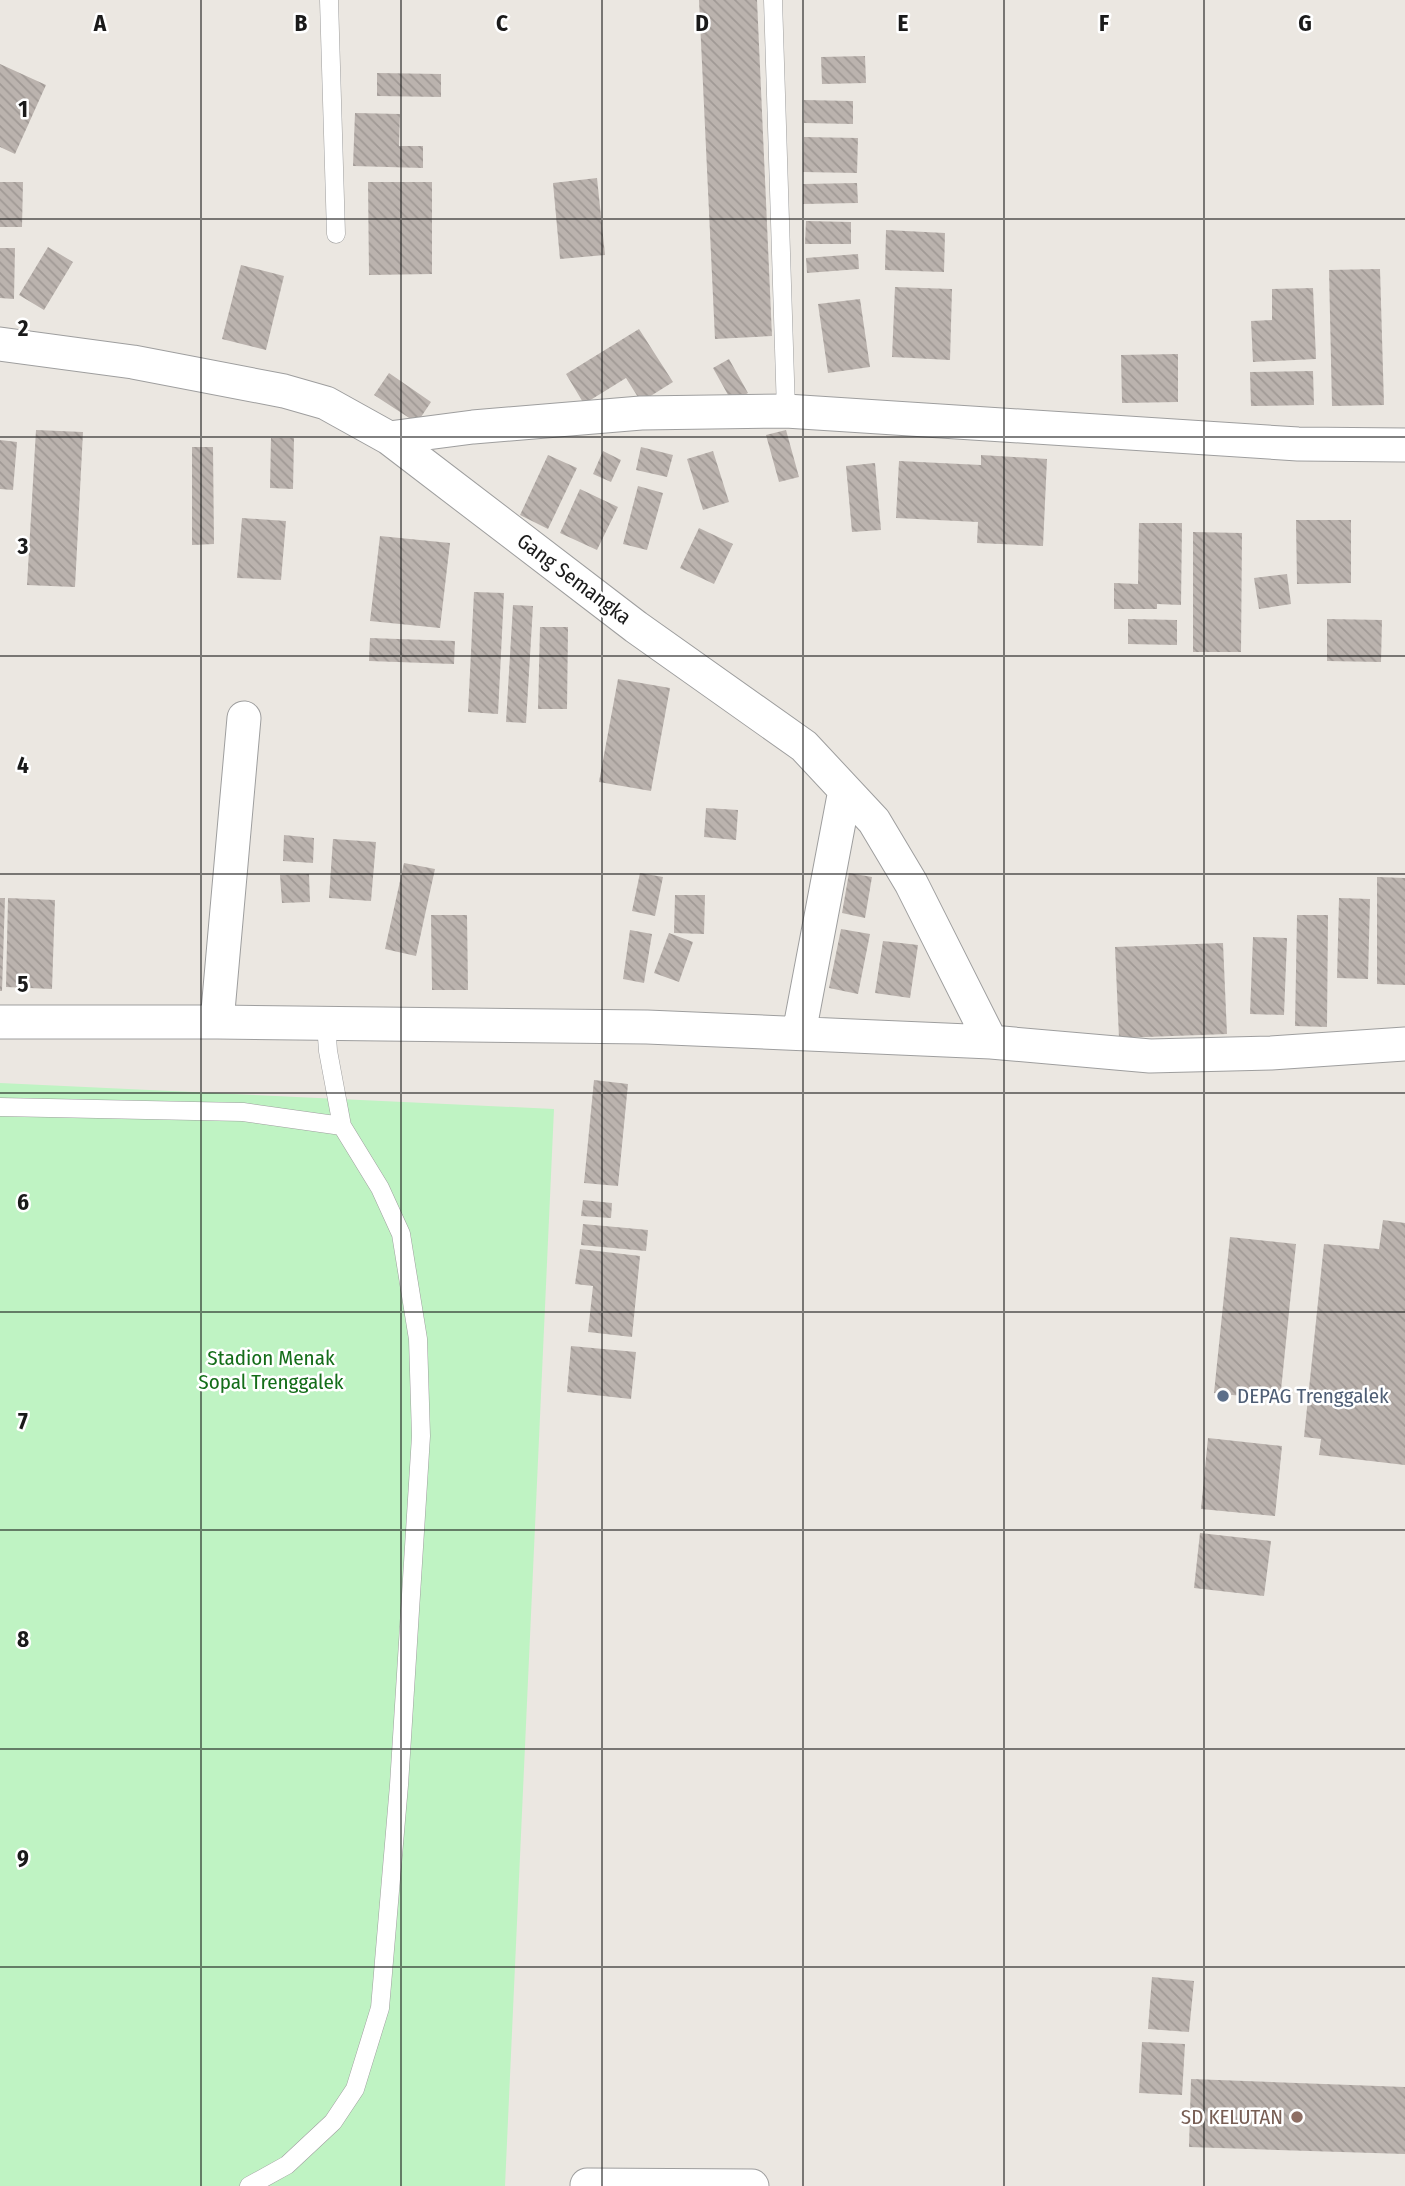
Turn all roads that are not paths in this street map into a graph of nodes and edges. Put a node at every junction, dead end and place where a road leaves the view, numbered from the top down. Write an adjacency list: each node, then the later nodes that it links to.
1 (329, 0): 3 (lane)
2 (773, 0): 5 (lane)
3 (336, 234)
4 (0, 344): 6 (street, Gang Semangka)
5 (786, 411): 6 (street); 7 (street)
6 (389, 439): 9 (street, Gang Semangka)
7 (1405, 444)
8 (244, 718): 11 (street)
9 (845, 790): 13 (street); 14 (street, Gang Semangka)
10 (0, 1022): 11 (street)
11 (217, 1022): 12 (street)
12 (326, 1023): 13 (street); 17 (lane)
13 (799, 1033): 14 (street)
14 (991, 1042): 15 (street)
15 (1405, 1044)
16 (0, 1107): 17 (lane)
17 (342, 1126): 19 (lane)
18 (587, 2185): 20 (street)
19 (249, 2186)
20 (752, 2186)

